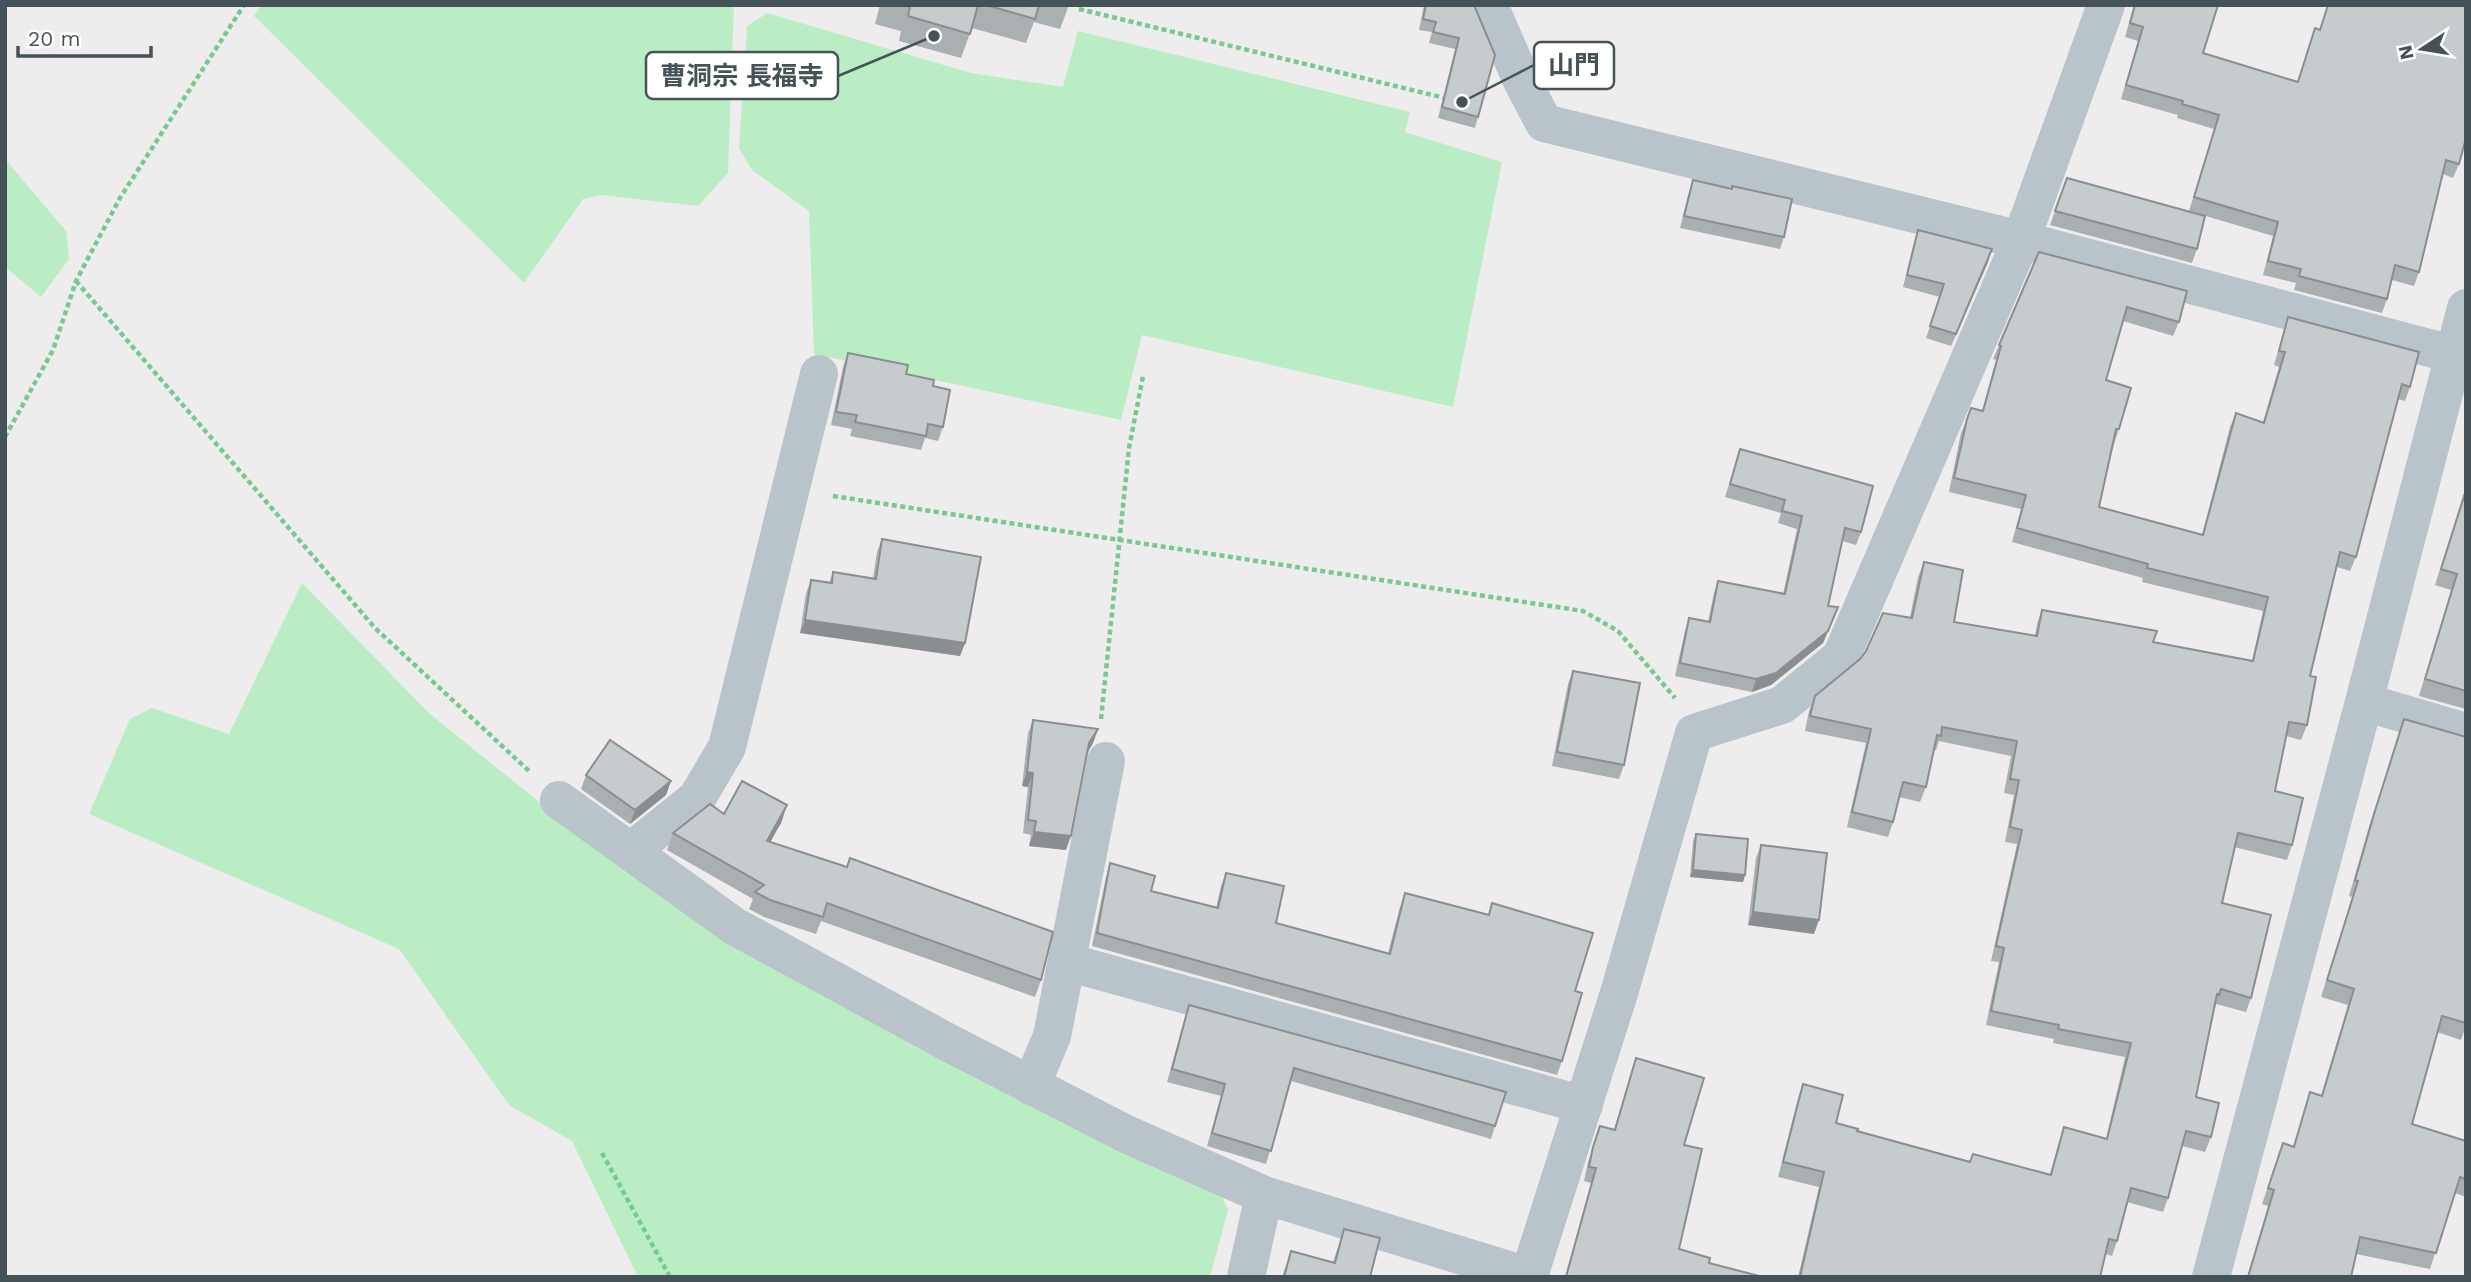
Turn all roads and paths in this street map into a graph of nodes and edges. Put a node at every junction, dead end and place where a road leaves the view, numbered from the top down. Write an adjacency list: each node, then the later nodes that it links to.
1 (244, 5): 7 (path)
2 (1489, 5): 6 (street)
3 (2106, 5): 6 (street)
4 (1079, 9): 5 (path)
5 (1455, 101)
6 (2021, 240): 9 (street); 16 (street)
7 (76, 281): 12 (path); 19 (path)
8 (2466, 308): 9 (street)
9 (2452, 354): 15 (street)
10 (819, 374): 13 (street)
11 (1143, 376): 14 (path)
12 (5, 437)
13 (790, 489): 14 (path); 20 (street)
14 (1120, 539): 16 (path); 18 (path)
15 (2364, 702): 17 (street); 29 (street)
16 (1703, 730): 23 (street)
17 (2466, 732)
18 (1106, 761): 21 (street)
19 (559, 800): 20 (street)
20 (631, 851): 22 (street)
21 (1067, 962): 22 (street); 23 (street)
22 (1031, 1086): 25 (street)
23 (1584, 1105): 28 (street)
24 (602, 1153): 26 (path)
25 (1264, 1195): 27 (street); 28 (street)
26 (670, 1277)
27 (1246, 1277)
28 (1530, 1277)
29 (2211, 1277)

